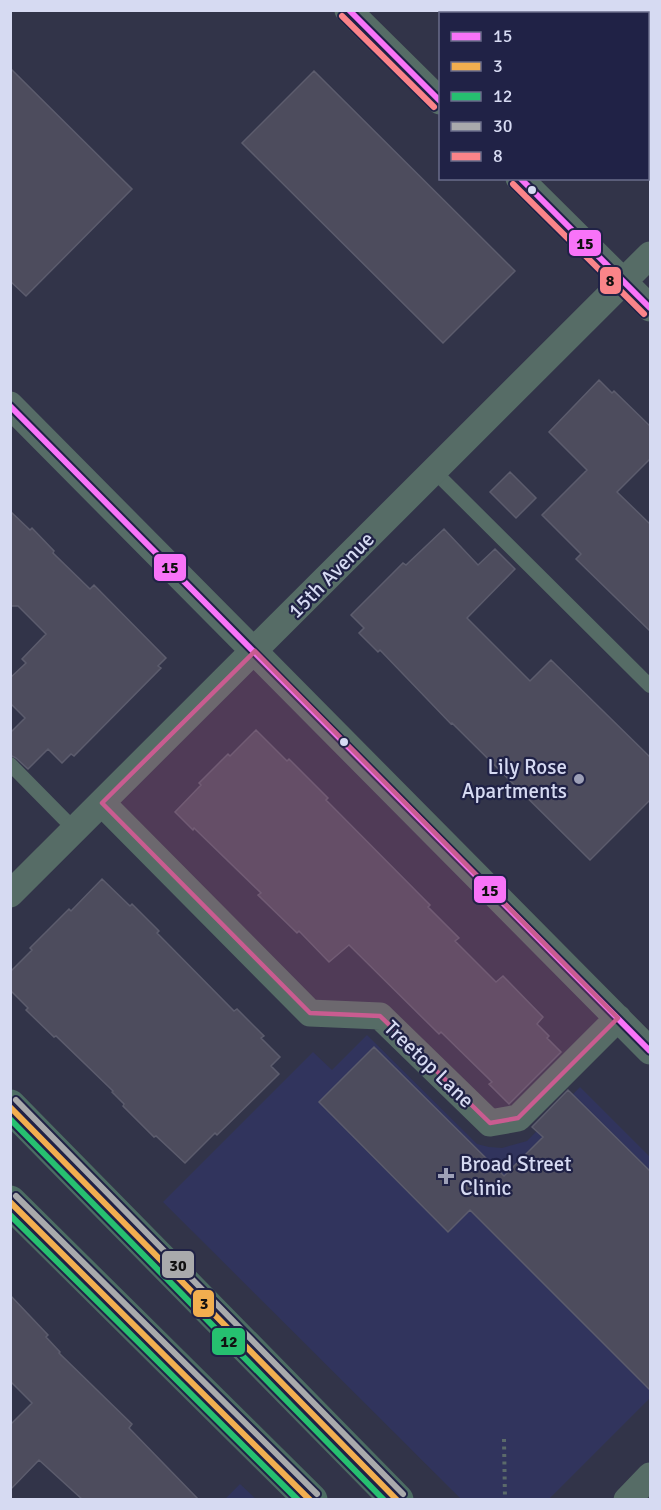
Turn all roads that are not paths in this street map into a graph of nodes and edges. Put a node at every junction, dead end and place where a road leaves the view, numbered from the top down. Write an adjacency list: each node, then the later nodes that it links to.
1 (348, 10): 2 (street)
2 (439, 99)
3 (521, 180): 5 (street)
4 (651, 255): 5 (street, 15th Avenue)
5 (624, 281): 6 (street); 8 (street, 15th Avenue)
6 (651, 308)
7 (10, 405): 9 (street)
8 (435, 471): 9 (street, 15th Avenue); 10 (lane)
9 (255, 651): 12 (street, 15th Avenue); 15 (street)
10 (651, 686)
11 (10, 764): 13 (lane)
12 (102, 802): 13 (street, 15th Avenue); 15 (street, Treetop Lane)
13 (75, 830): 14 (street, 15th Avenue)
14 (10, 894)
15 (618, 1018): 16 (street)
16 (651, 1051)
17 (10, 1106): 21 (main road)
18 (10, 1202): 20 (main road)
19 (651, 1476): 22 (street)
20 (311, 1500)
21 (397, 1500)
22 (627, 1500)

